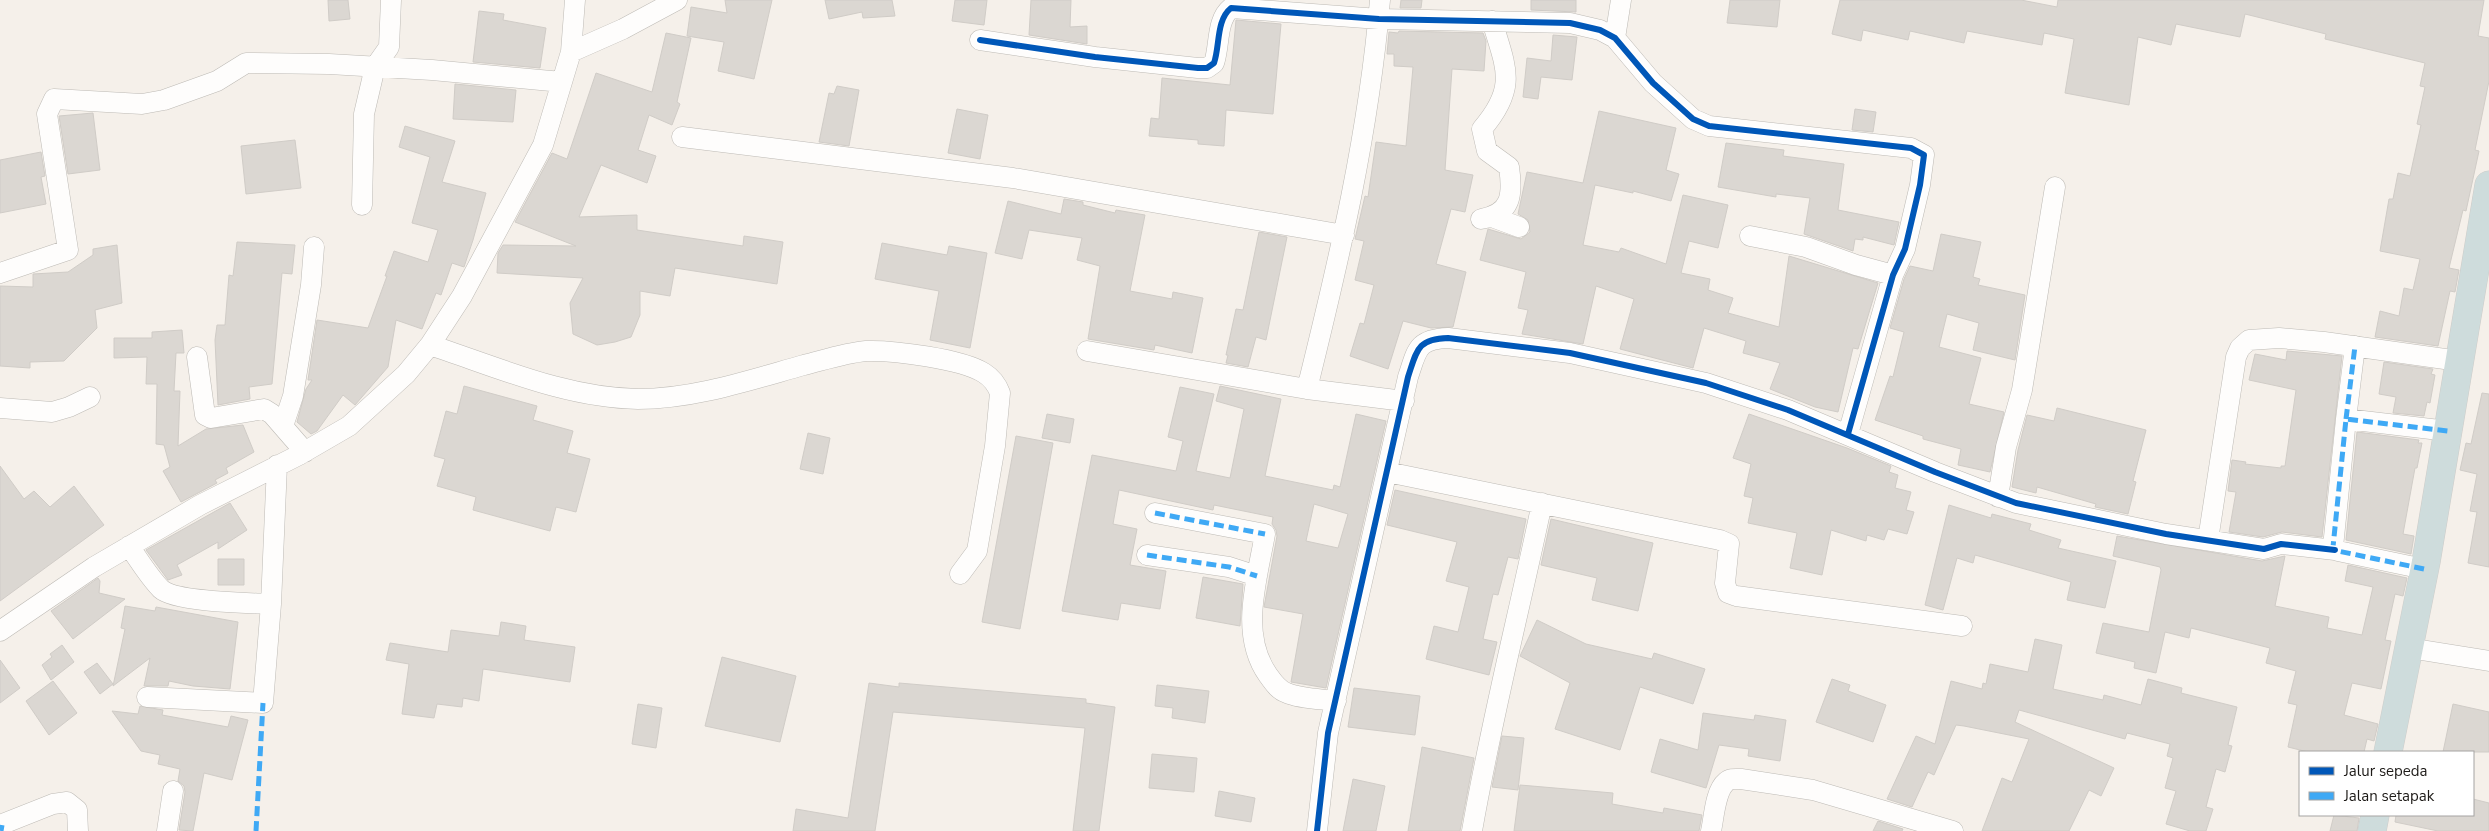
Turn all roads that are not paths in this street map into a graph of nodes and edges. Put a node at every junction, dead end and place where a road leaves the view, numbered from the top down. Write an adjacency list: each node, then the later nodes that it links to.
1 (391, 0): 10 (street)
2 (576, 0): 9 (street)
3 (677, 0): 9 (street)
4 (1620, 0): 7 (street)
5 (1379, 9): 6 (street); 8 (street); 17 (street)
6 (1492, 21): 7 (street); 16 (street)
7 (1615, 38): 21 (street)
8 (980, 40)
9 (571, 52): 11 (street)
10 (375, 67): 11 (street); 15 (street); 20 (street)
11 (562, 82): 22 (street)
12 (682, 137): 17 (street)
13 (2489, 184): 26 (highway)
14 (2055, 187): 38 (street)
15 (362, 205)
16 (1520, 227)
17 (1344, 235): 27 (street)
18 (1750, 236): 21 (street)
19 (314, 247): 32 (street)
20 (0, 274)
21 (1893, 274): 34 (street)
22 (430, 345): 35 (street); 46 (street)
23 (2355, 346): 26 (street); 31 (street); 41 (street)
24 (1087, 351): 27 (street)
25 (197, 356): 32 (street)
26 (2459, 361): 33 (highway)
27 (1307, 389): 29 (street)
28 (90, 397): 30 (street)
29 (1404, 400): 34 (street); 37 (street)
30 (0, 408)
31 (2346, 419): 33 (street); 43 (street)
32 (283, 426): 35 (street)
33 (2448, 431): 45 (highway)
34 (1848, 434): 38 (street)
35 (305, 452): 36 (street)
36 (277, 465): 42 (street); 48 (street)
37 (1387, 472): 39 (street); 54 (street)
38 (1998, 497): 41 (street)
39 (1542, 503): 49 (street); 62 (street)
40 (1155, 512): 47 (street)
41 (2208, 540): 43 (street)
42 (129, 546): 48 (street); 50 (street)
43 (2336, 550): 45 (street)
44 (1147, 555): 47 (street)
45 (2424, 569): 51 (highway)
46 (960, 574)
47 (1257, 576): 54 (street)
48 (271, 604): 53 (street)
49 (1962, 626)
50 (0, 631)
51 (2408, 648): 52 (street); 55 (highway)
52 (2489, 661)
53 (147, 697)
54 (1336, 701): 61 (street)
55 (2388, 751)
56 (173, 791): 60 (street)
57 (2375, 816): 65 (highway)
58 (0, 825): 59 (street)
59 (78, 831)
60 (167, 831)
61 (1317, 831)
62 (1472, 831)
63 (1711, 831): 64 (street)
64 (1953, 831)
65 (2372, 831)

